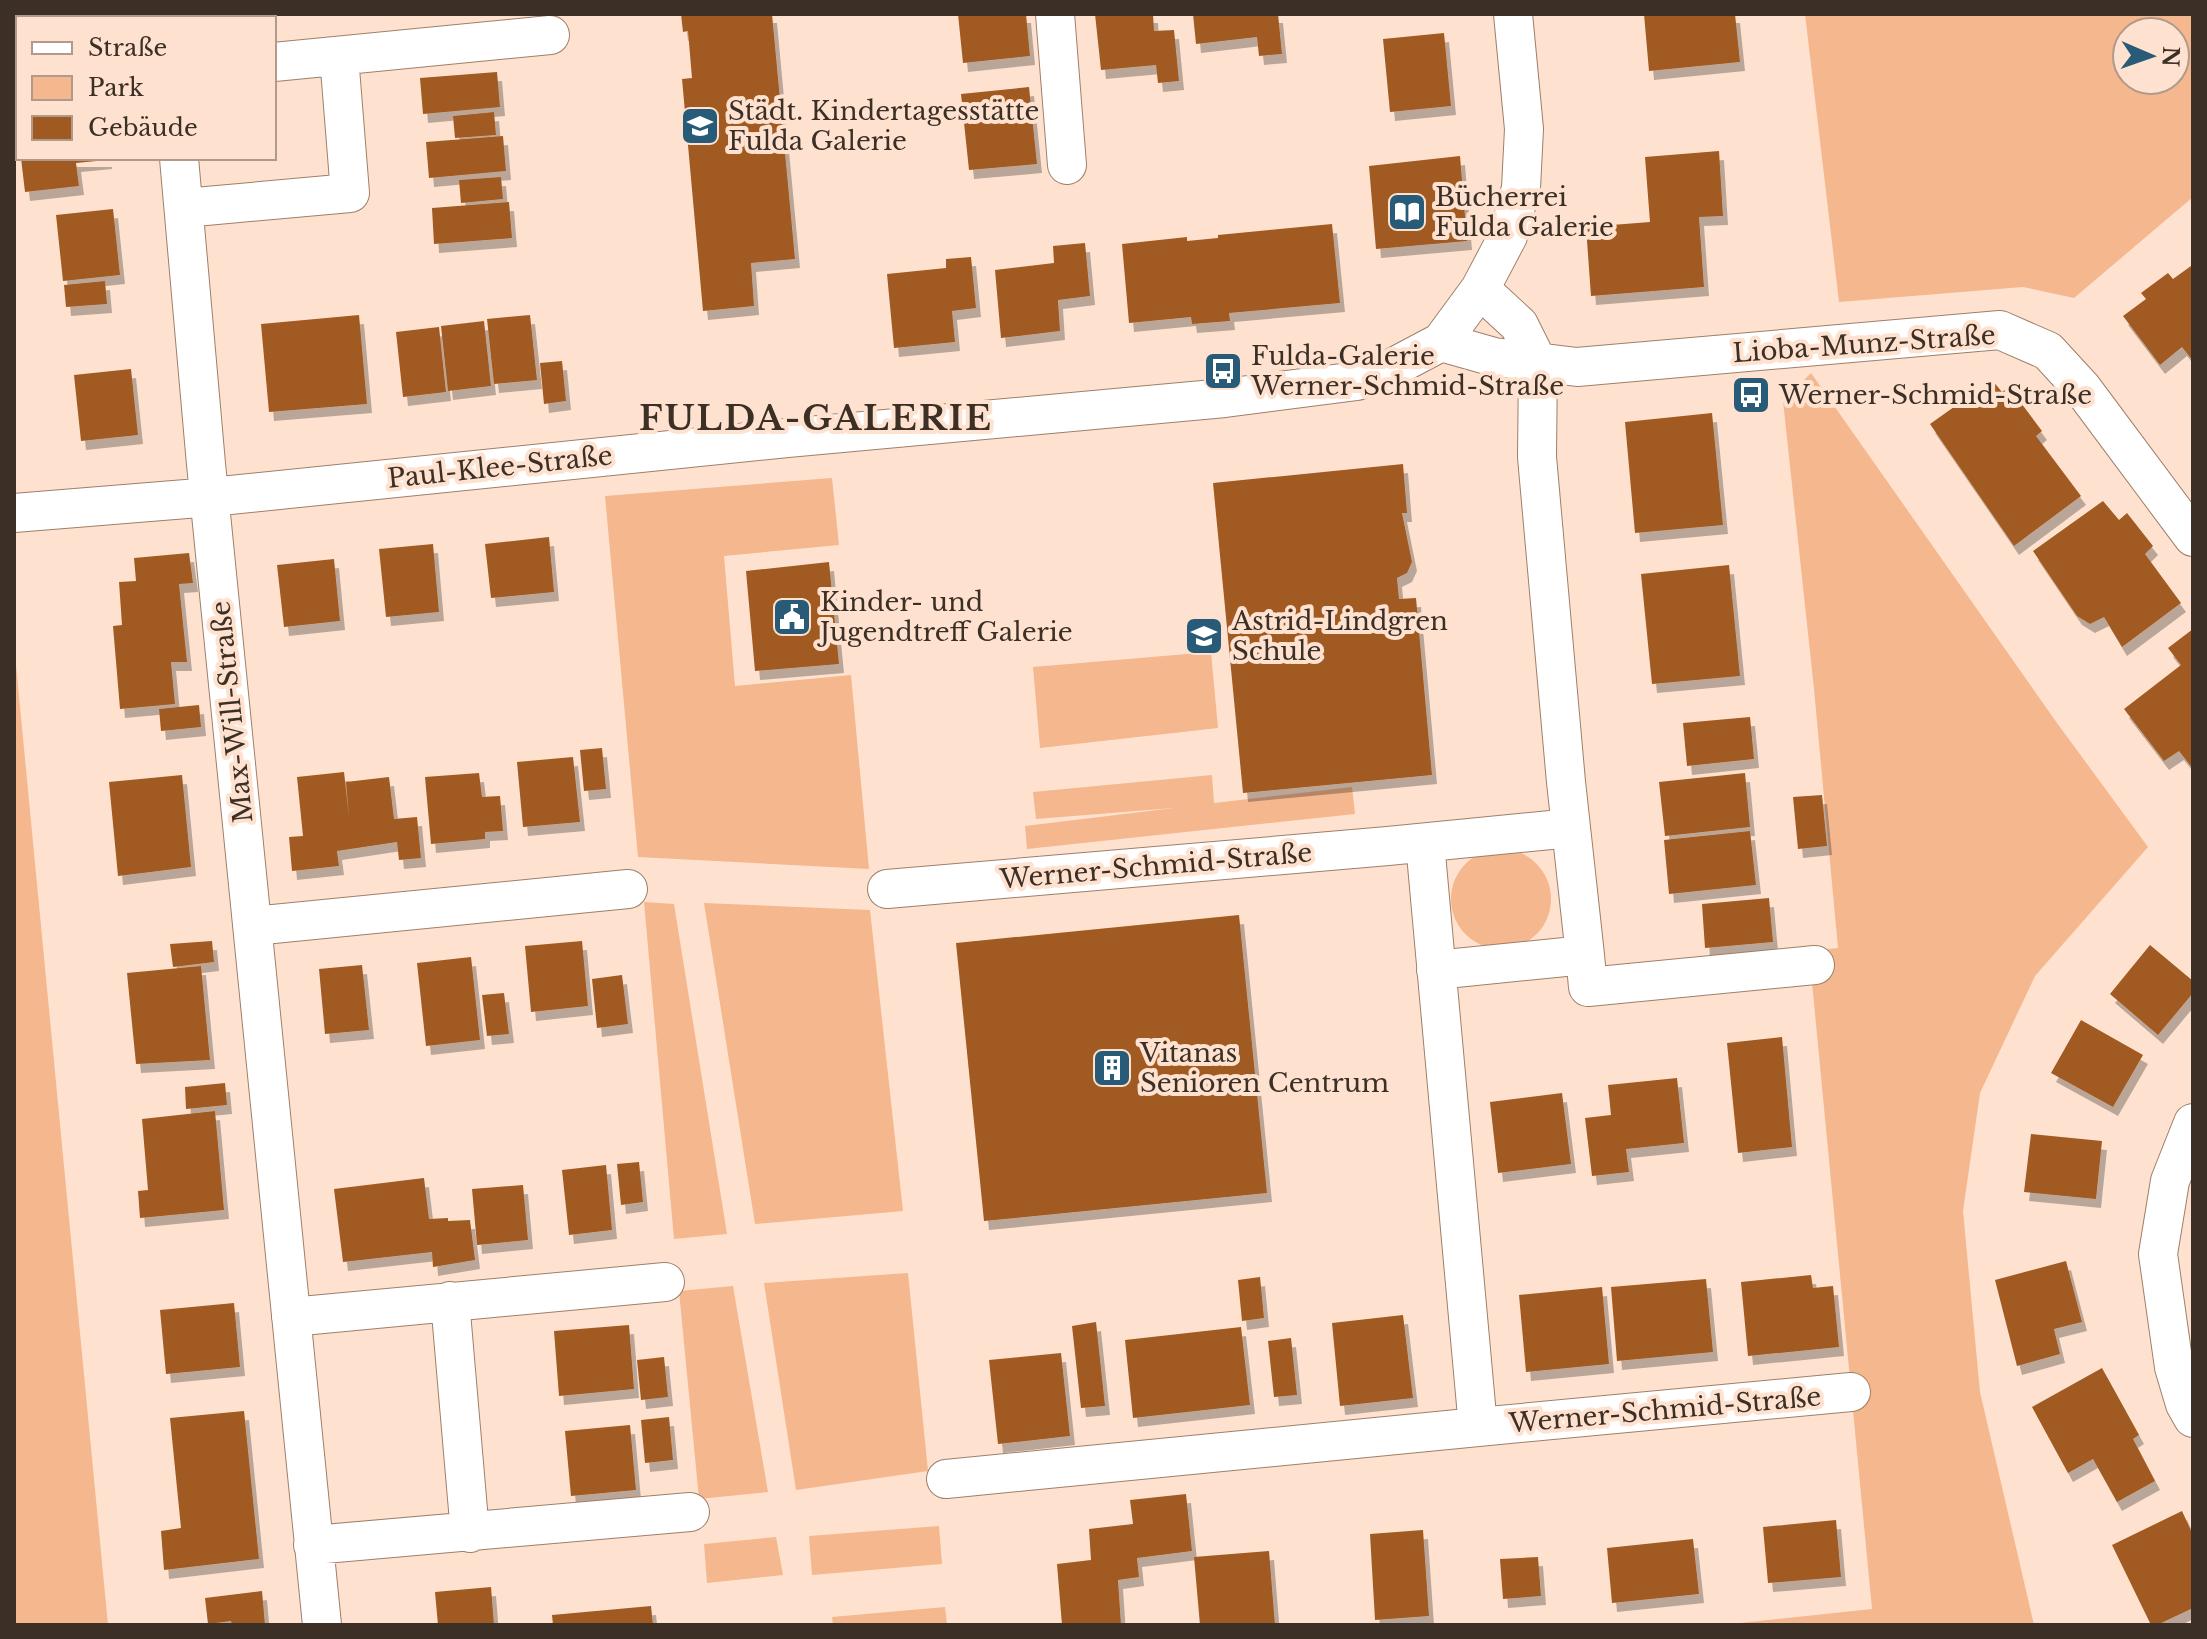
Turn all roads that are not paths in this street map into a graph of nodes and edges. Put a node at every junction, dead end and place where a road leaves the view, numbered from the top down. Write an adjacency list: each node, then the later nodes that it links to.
1 (1055, 14): 7 (street)
2 (1513, 14): 9 (street, Paul-Klee-Straße)
3 (550, 35): 4 (street)
4 (339, 56): 5 (street); 8 (street)
5 (276, 62)
6 (179, 160): 8 (street, Max-Will-Straße)
7 (1067, 165)
8 (184, 208): 12 (street, Max-Will-Straße)
9 (1480, 289): 10 (street, Paul-Klee-Straße); 11 (street)
10 (1441, 342): 11 (street, Lioba-Munz-Straße); 12 (street, Paul-Klee-Straße)
11 (1538, 363): 14 (street, Lioba-Munz-Straße); 15 (street)
12 (211, 497): 13 (street, Paul-Klee-Straße); 19 (street, Max-Will-Straße)
13 (14, 513)
14 (2193, 537)
15 (1571, 828): 16 (street, Werner-Schmid-Straße); 20 (street)
16 (1425, 843): 18 (street, Werner-Schmid-Straße); 22 (street, Werner-Schmid-Straße)
17 (628, 889): 19 (street)
18 (887, 889)
19 (253, 926): 26 (street, Max-Will-Straße)
20 (1585, 955): 21 (street); 22 (street)
21 (1815, 965)
22 (1436, 970): 29 (street, Werner-Schmid-Straße)
23 (2193, 1123): 28 (street)
24 (665, 1282): 25 (street)
25 (450, 1301): 26 (street); 32 (street)
26 (291, 1317): 33 (street, Max-Will-Straße)
27 (1851, 1392): 29 (street, Werner-Schmid-Straße)
28 (2190, 1406)
29 (1478, 1427): 30 (street, Werner-Schmid-Straße)
30 (946, 1479)
31 (690, 1512): 32 (street)
32 (470, 1533): 33 (street)
33 (313, 1545): 34 (street, Max-Will-Straße)
34 (322, 1625)

